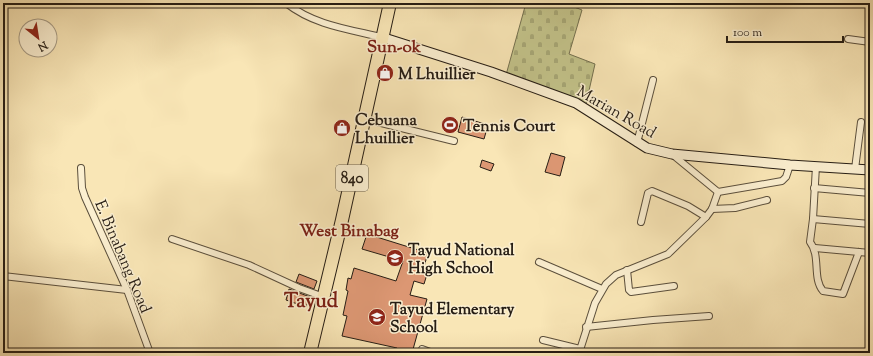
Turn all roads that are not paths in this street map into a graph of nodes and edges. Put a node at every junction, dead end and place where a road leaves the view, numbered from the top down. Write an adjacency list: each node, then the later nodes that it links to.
1 (286, 3): 3 (street)
2 (390, 3): 3 (highway, 840)
3 (381, 37): 7 (highway, 840); 10 (street, Marian Road)
4 (848, 39): 5 (street)
5 (870, 42)
6 (653, 80): 10 (street)
7 (365, 119): 9 (street); 36 (highway, 840)
8 (861, 122): 15 (street)
9 (454, 141)
10 (637, 143): 11 (street, Marian Road)
11 (672, 154): 12 (street, Marian Road); 18 (street)
12 (790, 165): 13 (street, Marian Road); 18 (street)
13 (816, 166): 15 (street, Marian Road); 17 (street)
14 (81, 168): 35 (street, E. Binabang Road)
15 (856, 169): 16 (street, Marian Road)
16 (870, 170)
17 (814, 188): 19 (street); 23 (street)
18 (718, 192): 21 (street)
19 (870, 193)
20 (767, 200): 21 (street)
21 (712, 209): 22 (street)
22 (706, 217): 24 (street); 31 (street)
23 (813, 219): 25 (street); 27 (street)
24 (641, 222)
25 (870, 224)
26 (172, 239): 36 (street)
27 (815, 248): 28 (street); 28 (street)
28 (859, 252): 29 (street)
29 (870, 254)
30 (539, 262): 34 (street)
31 (627, 270): 33 (street); 34 (street)
32 (3, 276): 35 (street)
33 (674, 286)
34 (602, 289): 38 (street)
35 (127, 290): 42 (street, E. Binabang Road)
36 (324, 297): 43 (highway, 840)
37 (709, 316): 38 (street)
38 (586, 327): 41 (street)
39 (543, 340): 41 (street)
40 (422, 349): 44 (street)
41 (579, 351)
42 (150, 353)
43 (310, 353)
44 (433, 353)

